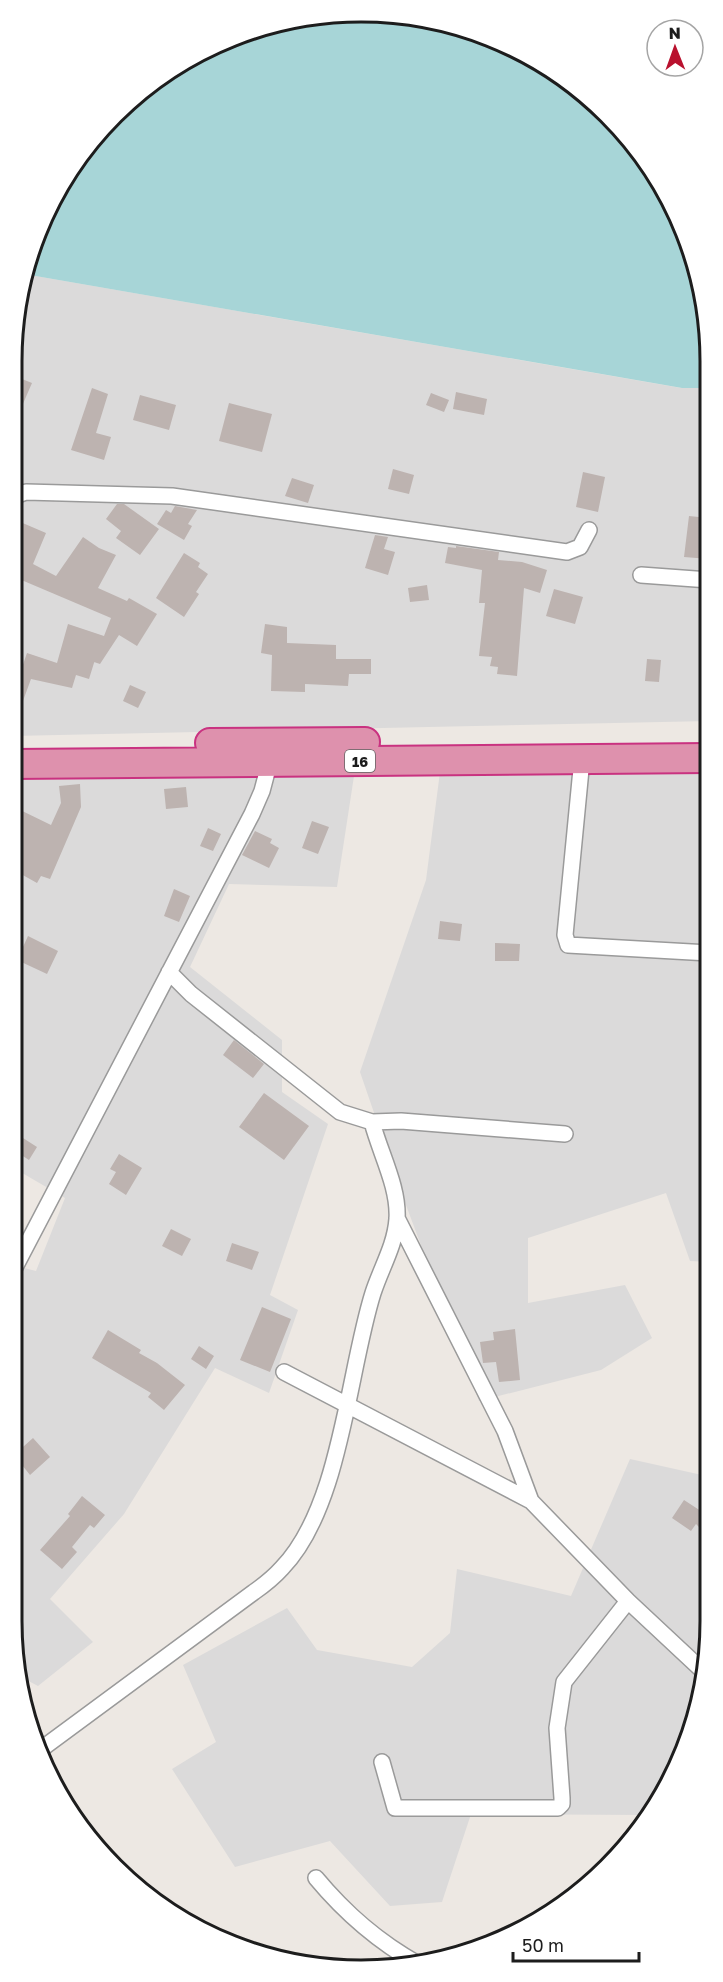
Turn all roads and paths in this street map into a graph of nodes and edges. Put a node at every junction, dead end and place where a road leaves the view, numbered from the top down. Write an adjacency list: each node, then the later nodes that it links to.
1 (22, 492): 2 (street)
2 (589, 530)
3 (641, 575): 4 (street)
4 (700, 579)
5 (700, 738): 7 (highway, 16)
6 (22, 746): 7 (highway, 16)
7 (272, 752): 9 (highway, 16); 10 (highway, 16); 12 (street)
8 (700, 758): 9 (highway, 16)
9 (582, 759): 11 (street)
10 (22, 764)
11 (700, 952)
12 (169, 972): 13 (street); 16 (street)
13 (372, 1122): 14 (street); 15 (street)
14 (565, 1134)
15 (398, 1218): 18 (street); 19 (street)
16 (22, 1254)
17 (284, 1372): 18 (street)
18 (348, 1405): 19 (street); 22 (street)
19 (531, 1501): 20 (street)
20 (628, 1601): 21 (street); 23 (street)
21 (698, 1666)
22 (46, 1745)
23 (382, 1762)
24 (316, 1878): 25 (street)
25 (406, 1957)

